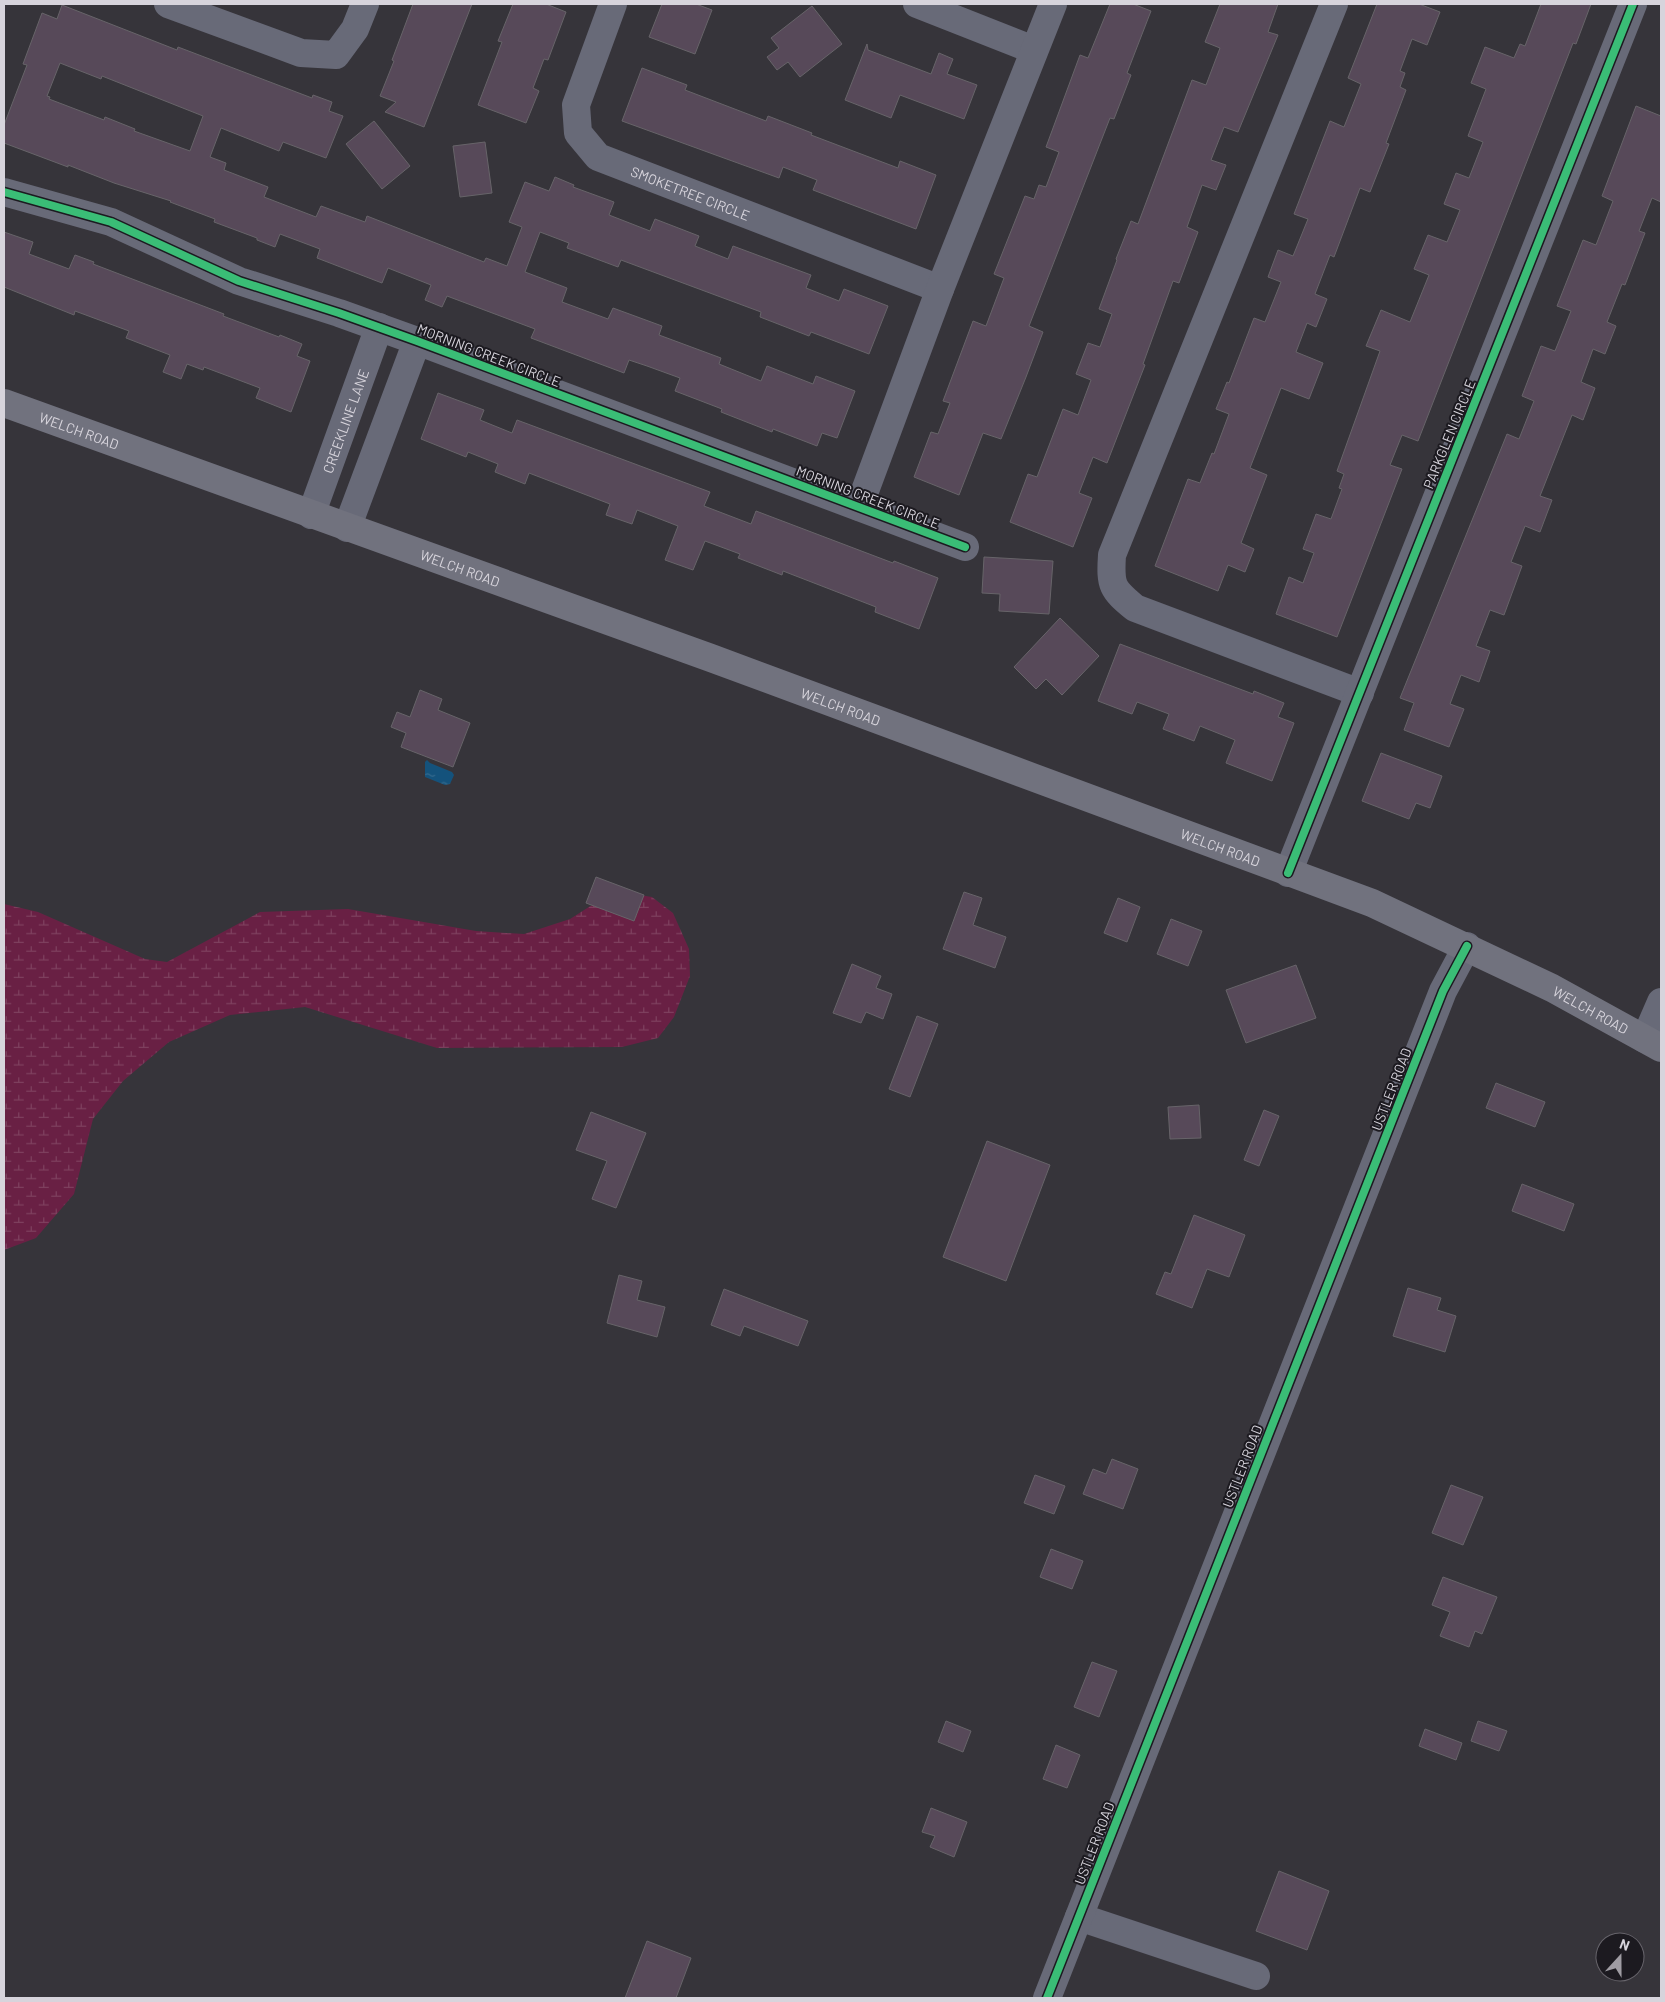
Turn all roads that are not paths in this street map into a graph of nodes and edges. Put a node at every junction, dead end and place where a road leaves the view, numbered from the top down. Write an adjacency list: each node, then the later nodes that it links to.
1 (168, 4): 2 (street)
2 (364, 4)
3 (614, 4): 10 (street, SMOKETREE CIRCLE)
4 (917, 4): 8 (street)
5 (1053, 4): 8 (street)
6 (1334, 4): 18 (street)
7 (1633, 4): 18 (street, PARKGLEN CIRCLE)
8 (1034, 50): 10 (street)
9 (4, 192): 11 (street, MORNING CREEK CIRCLE)
10 (940, 289): 14 (street)
11 (379, 327): 12 (street, MORNING CREEK CIRCLE); 15 (street, CREEKLINE LANE)
12 (417, 341): 14 (street, MORNING CREEK CIRCLE); 16 (street)
13 (4, 402): 15 (main road, WELCH ROAD)
14 (858, 507): 17 (street, MORNING CREEK CIRCLE)
15 (311, 515): 16 (main road, WELCH ROAD)
16 (347, 528): 19 (main road, WELCH ROAD)
17 (965, 547)
18 (1360, 693): 19 (street, PARKGLEN CIRCLE)
19 (1288, 873): 20 (main road, WELCH ROAD)
20 (1467, 946): 22 (main road, WELCH ROAD); 23 (street, USTLER ROAD)
21 (1661, 1002): 22 (street)
22 (1653, 1043)
23 (1079, 1917): 24 (street); 25 (street, USTLER ROAD)
24 (1256, 1976)
25 (1047, 1998)

